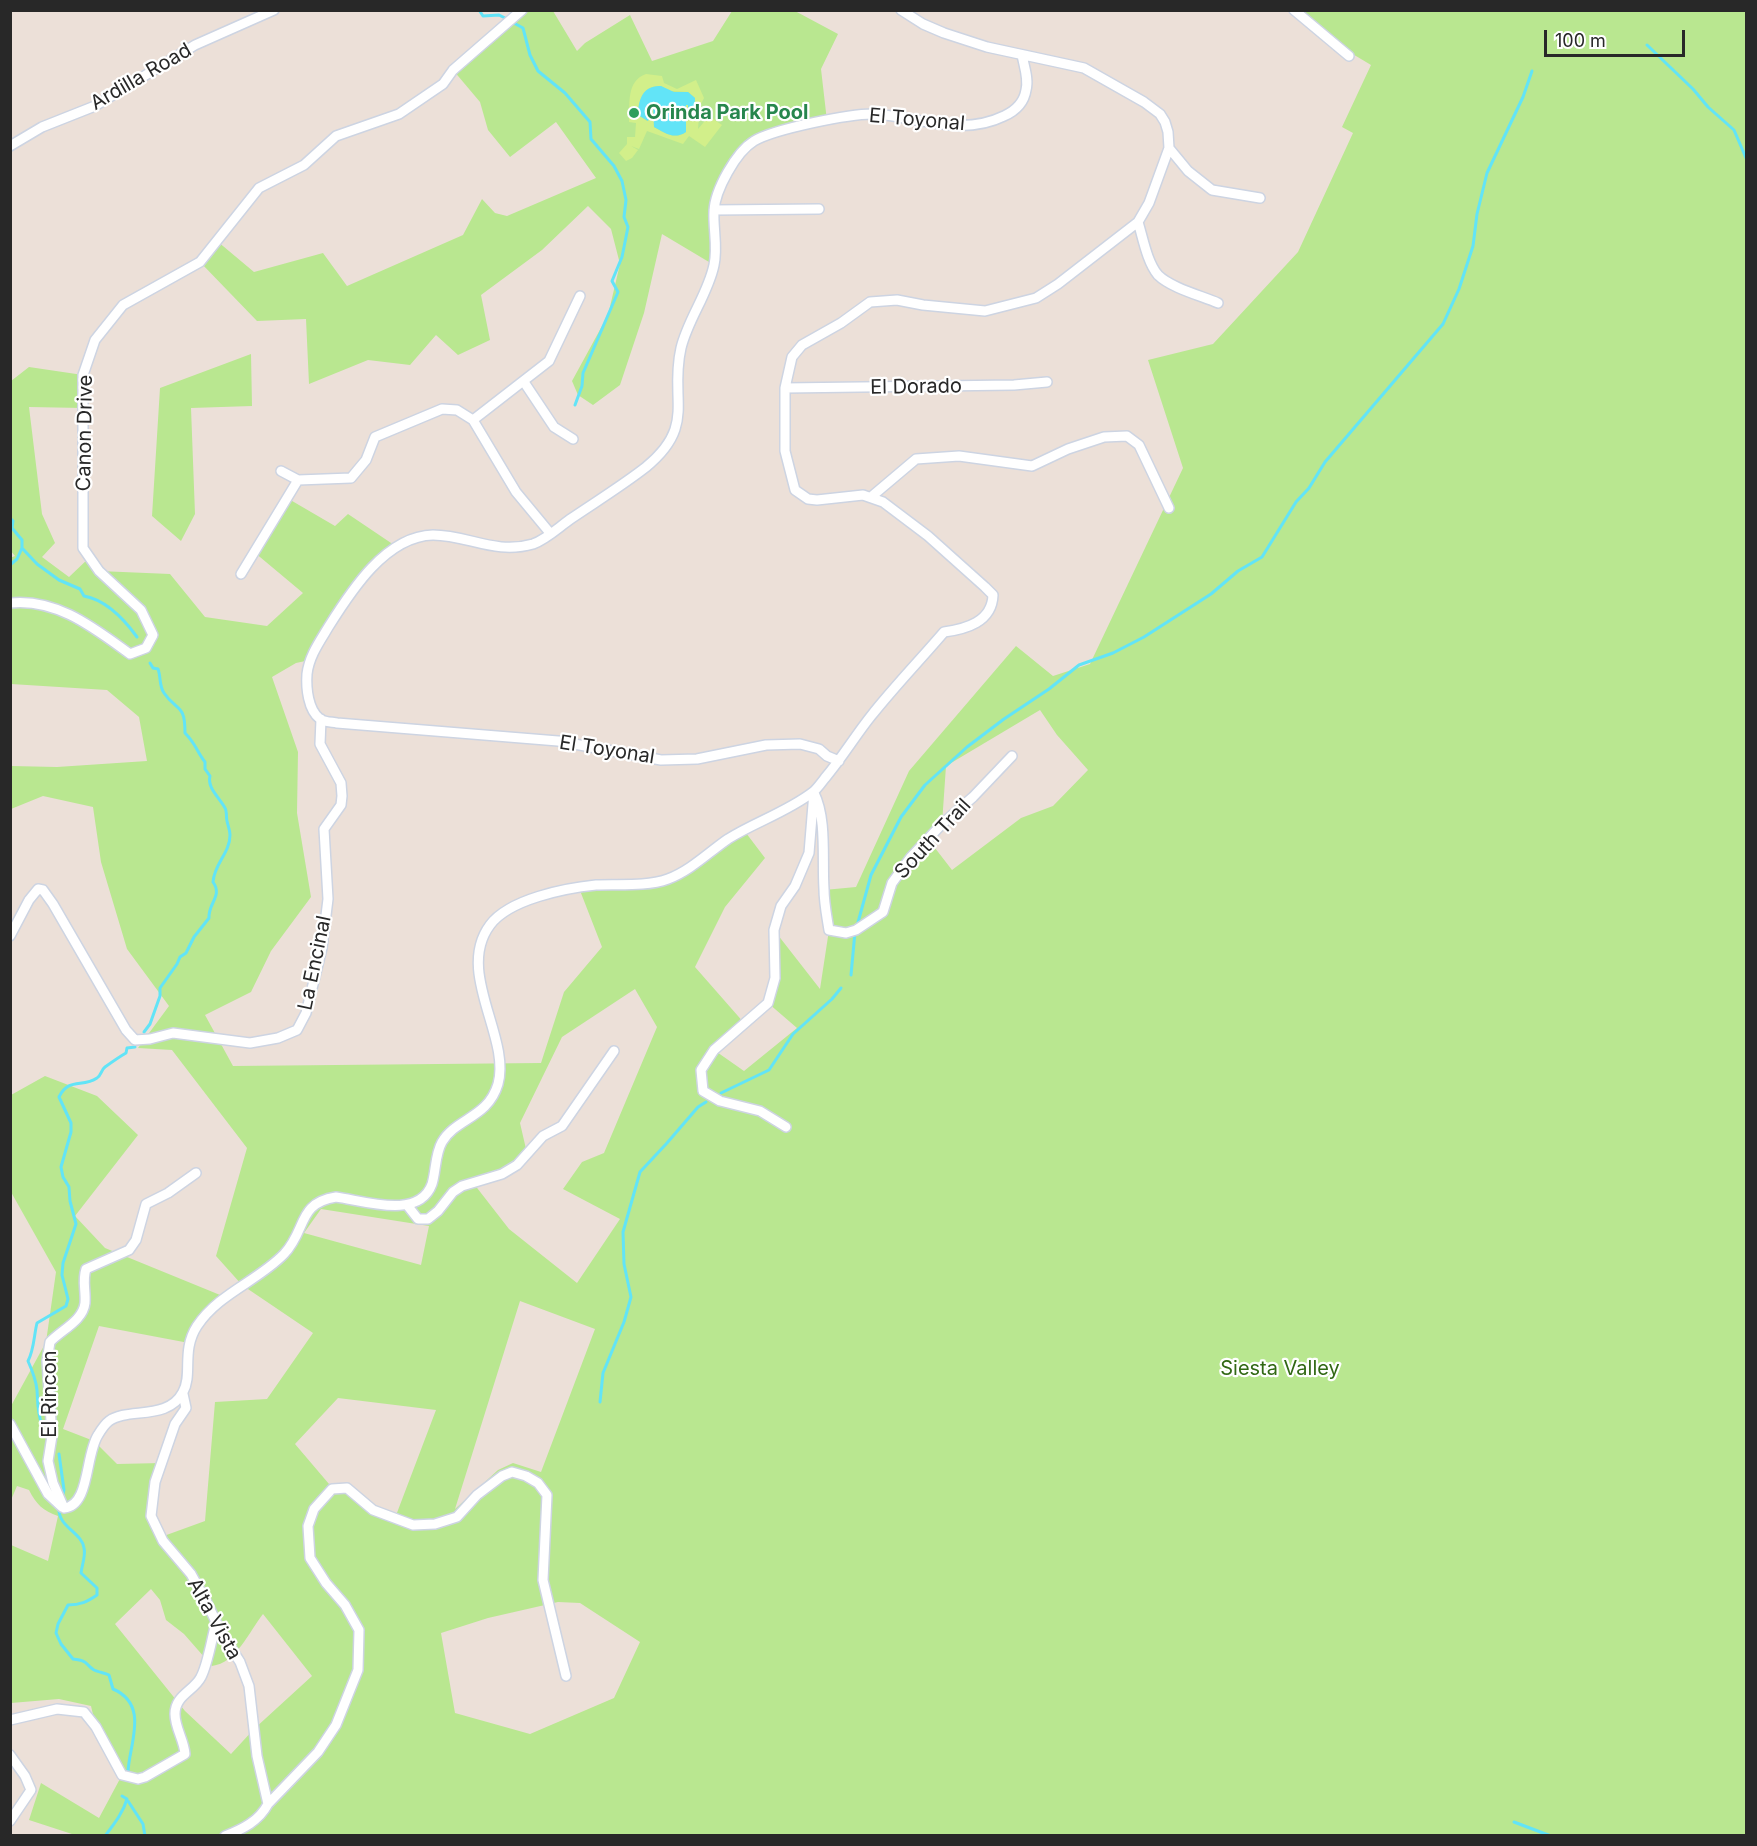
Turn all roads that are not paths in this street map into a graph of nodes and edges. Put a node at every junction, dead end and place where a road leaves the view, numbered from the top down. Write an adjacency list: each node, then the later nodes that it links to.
1 (274, 10): 7 (street, Ardilla Road)
2 (522, 10): 26 (street, Canon Drive)
3 (901, 10): 5 (street)
4 (1294, 10): 6 (street)
5 (1022, 55): 8 (street); 11 (street, El Toyonal)
6 (1349, 56)
7 (10, 146)
8 (1169, 148): 9 (street); 12 (street)
9 (1260, 198)
10 (819, 209): 11 (street)
11 (714, 210): 24 (street, El Toyonal)
12 (1138, 222): 14 (street); 17 (street)
13 (580, 296): 15 (street)
14 (1218, 303)
15 (524, 382): 18 (street); 19 (street)
16 (1047, 382): 17 (street, El Dorado)
17 (785, 388): 22 (street)
18 (474, 420): 21 (street); 24 (street)
19 (573, 439)
20 (281, 471): 21 (street)
21 (298, 480): 25 (street)
22 (871, 497): 23 (street); 29 (street)
23 (1169, 508)
24 (550, 533): 27 (street, El Toyonal)
25 (241, 574)
26 (10, 603)
27 (321, 719): 29 (street, El Toyonal); 31 (street, La Encinal)
28 (1012, 756): 30 (street, South Trail)
29 (839, 761): 30 (street)
30 (814, 792): 33 (street); 35 (street)
31 (10, 936)
32 (614, 1051): 35 (street)
33 (786, 1127)
34 (196, 1173): 38 (street, El Rincon)
35 (407, 1206): 36 (street)
36 (183, 1394): 38 (street); 39 (street, Alta Vista)
37 (10, 1424): 38 (street)
38 (64, 1508)
39 (216, 1623): 41 (street); 43 (street, Alta Vista)
40 (566, 1676): 43 (street)
41 (10, 1720)
42 (10, 1755): 44 (street)
43 (268, 1804): 45 (street)
44 (10, 1821)
45 (225, 1836)

